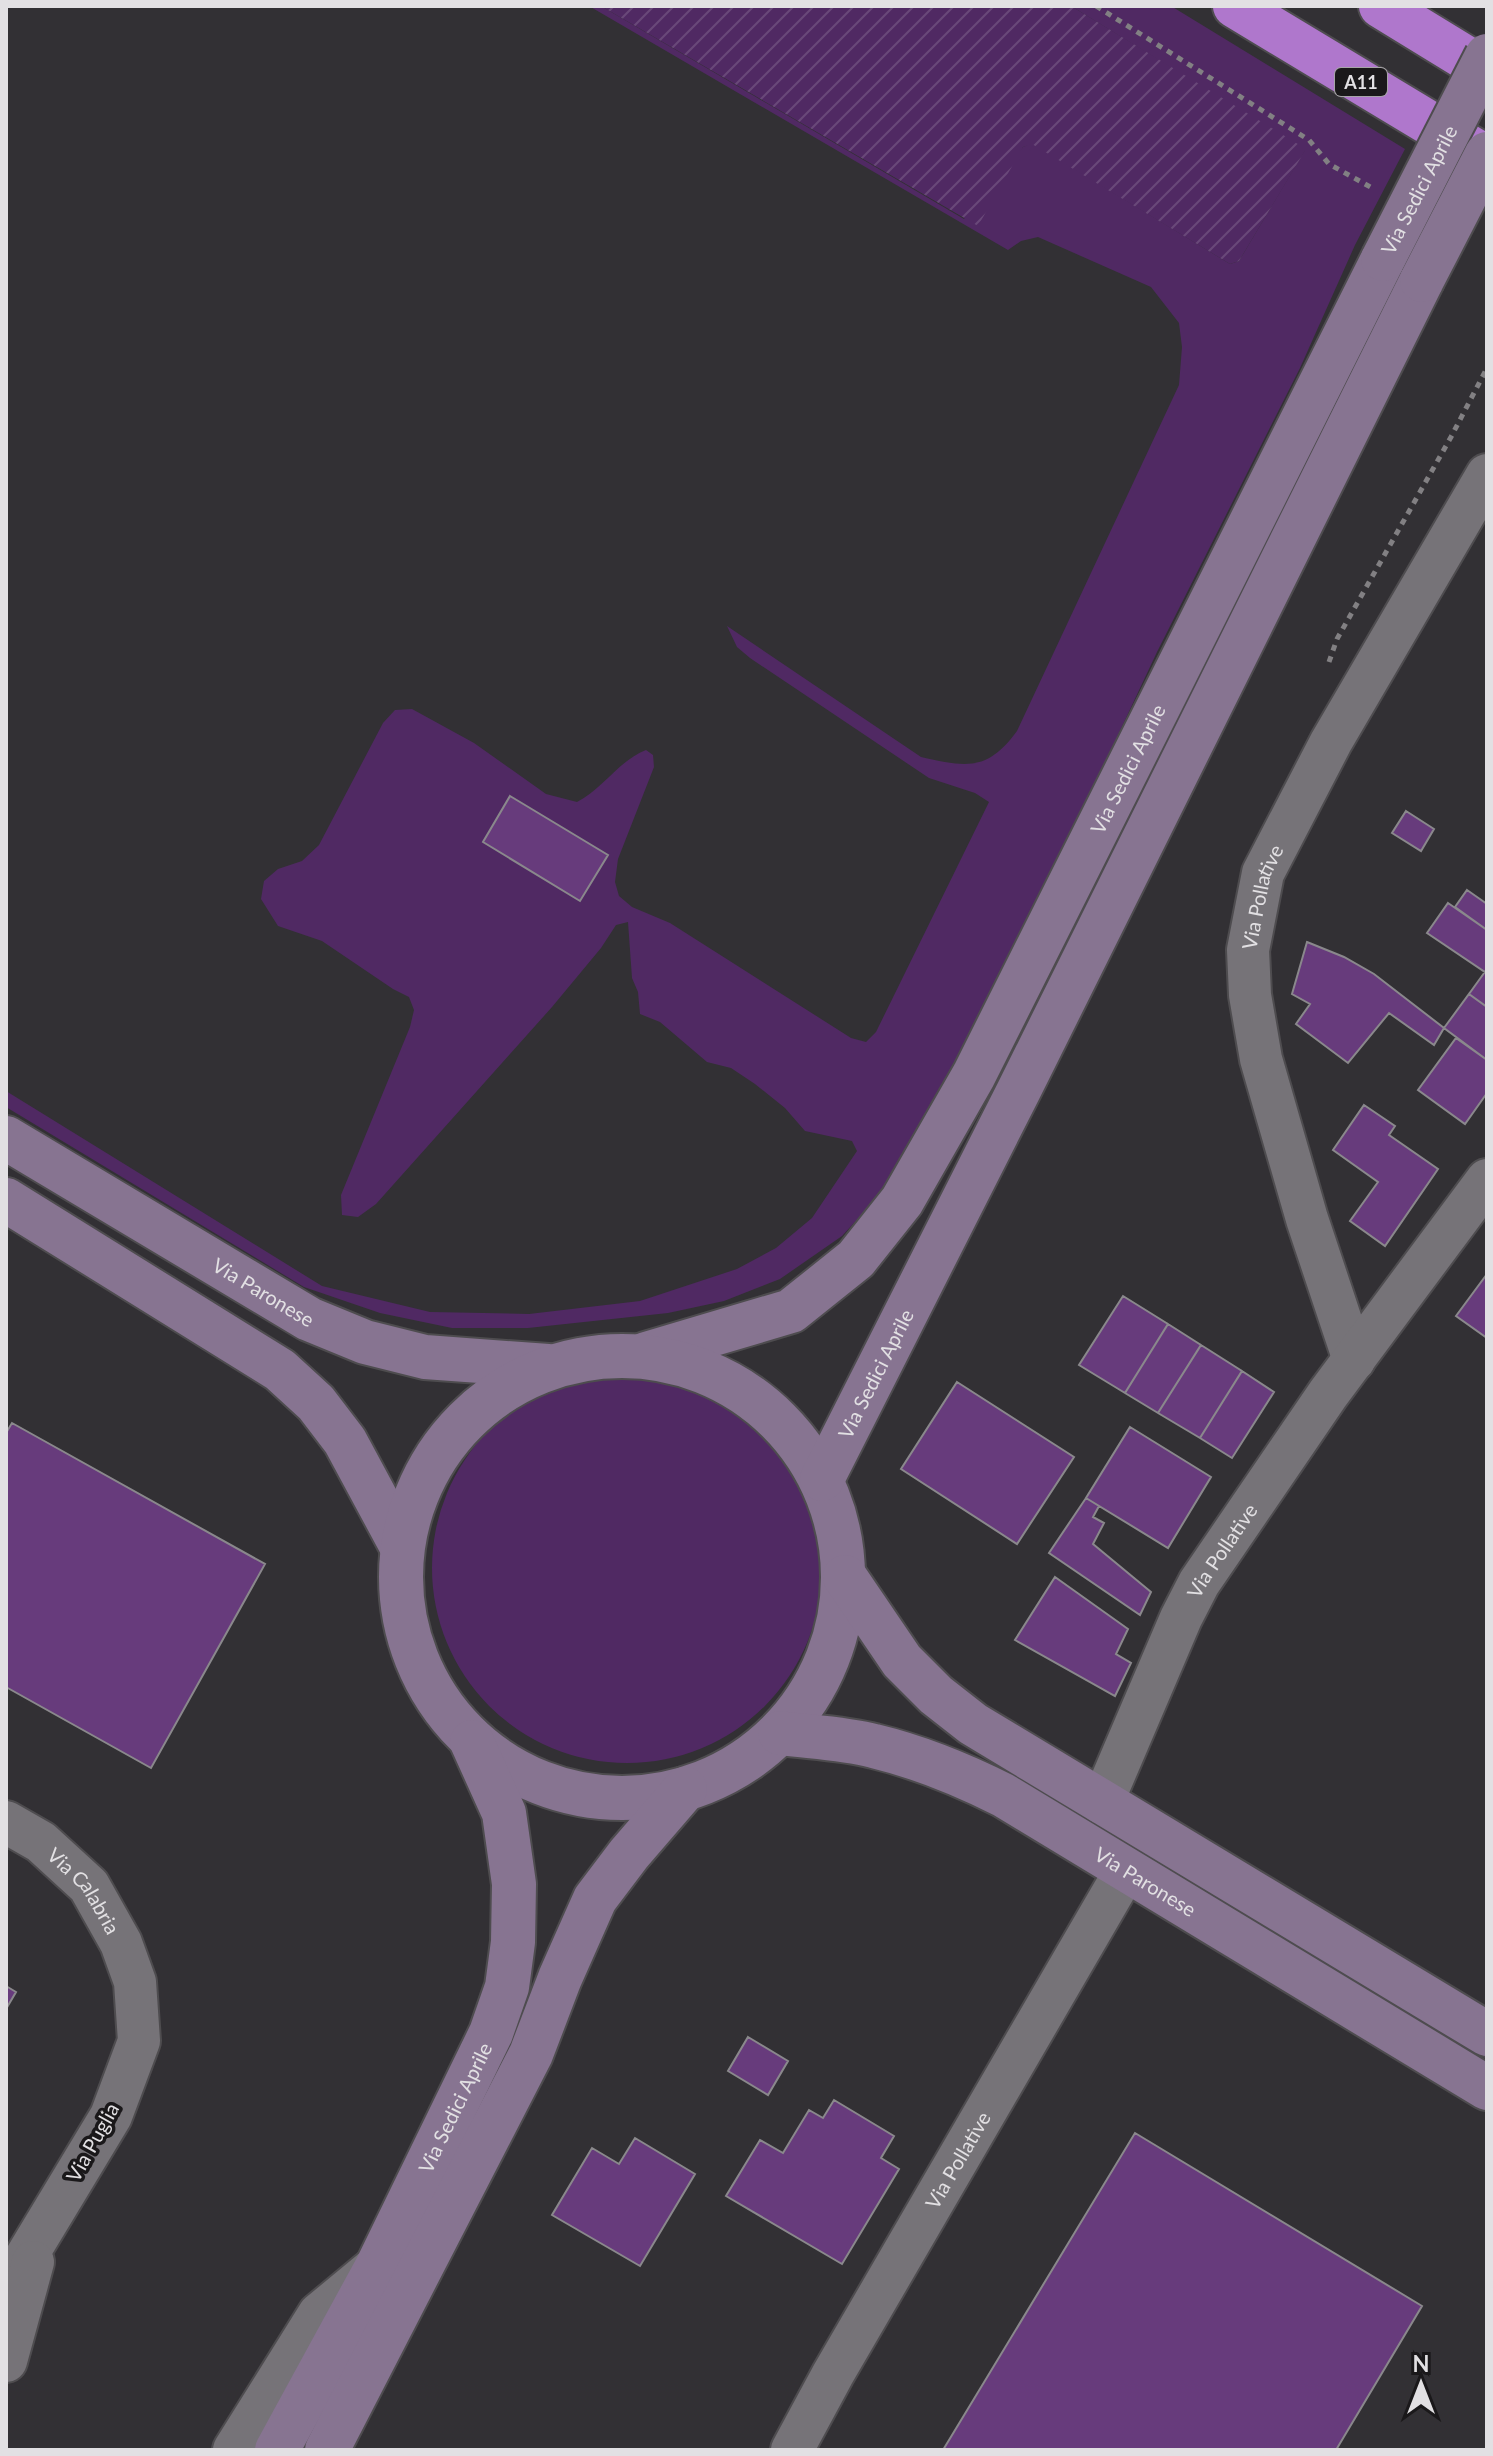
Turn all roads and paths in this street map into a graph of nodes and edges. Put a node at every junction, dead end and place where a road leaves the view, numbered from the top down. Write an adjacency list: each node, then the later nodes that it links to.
1 (1096, 6): 7 (path)
2 (1235, 6): 6 (highway, A11)
3 (1381, 6): 5 (highway)
4 (1487, 56): 12 (main road, Via Sedici Aprile, bridge)
5 (1487, 71)
6 (1487, 156): 15 (main road, Via Sedici Aprile, bridge)
7 (1385, 196)
8 (1487, 475): 13 (street, Via Pollative)
9 (6, 1138): 14 (main road, Via Paronese)
10 (1487, 1180): 13 (street, Via Pollative)
11 (6, 1200): 16 (main road)
12 (643, 1355): 14 (main road, Via Sedici Aprile); 15 (main road, Via Sedici Aprile)
13 (1354, 1360): 21 (street, Via Pollative)
14 (551, 1366): 16 (main road, Via Sedici Aprile)
15 (822, 1479): 17 (main road, Via Sedici Aprile)
16 (401, 1545): 19 (main road, Via Sedici Aprile)
17 (845, 1577): 18 (main road, Via Sedici Aprile); 21 (main road)
18 (780, 1733): 20 (main road, Via Sedici Aprile); 23 (main road, Via Paronese)
19 (471, 1740): 20 (main road, Via Sedici Aprile); 28 (main road, Via Sedici Aprile)
20 (685, 1789): 33 (main road, Via Sedici Aprile)
21 (1102, 1803): 25 (main road)
22 (6, 1822): 24 (street, Via Calabria)
23 (1126, 1870): 26 (main road, Via Paronese); 34 (street, Via Pollative)
24 (135, 1982): 27 (street, Via Puglia)
25 (1487, 2034)
26 (1487, 2088)
27 (42, 2230): 29 (street, Via Puglia); 30 (street)
28 (378, 2265): 31 (street); 32 (main road, Via Sedici Aprile)
29 (6, 2290)
30 (6, 2361)
31 (234, 2450)
32 (277, 2450)
33 (327, 2450)
34 (792, 2450)

